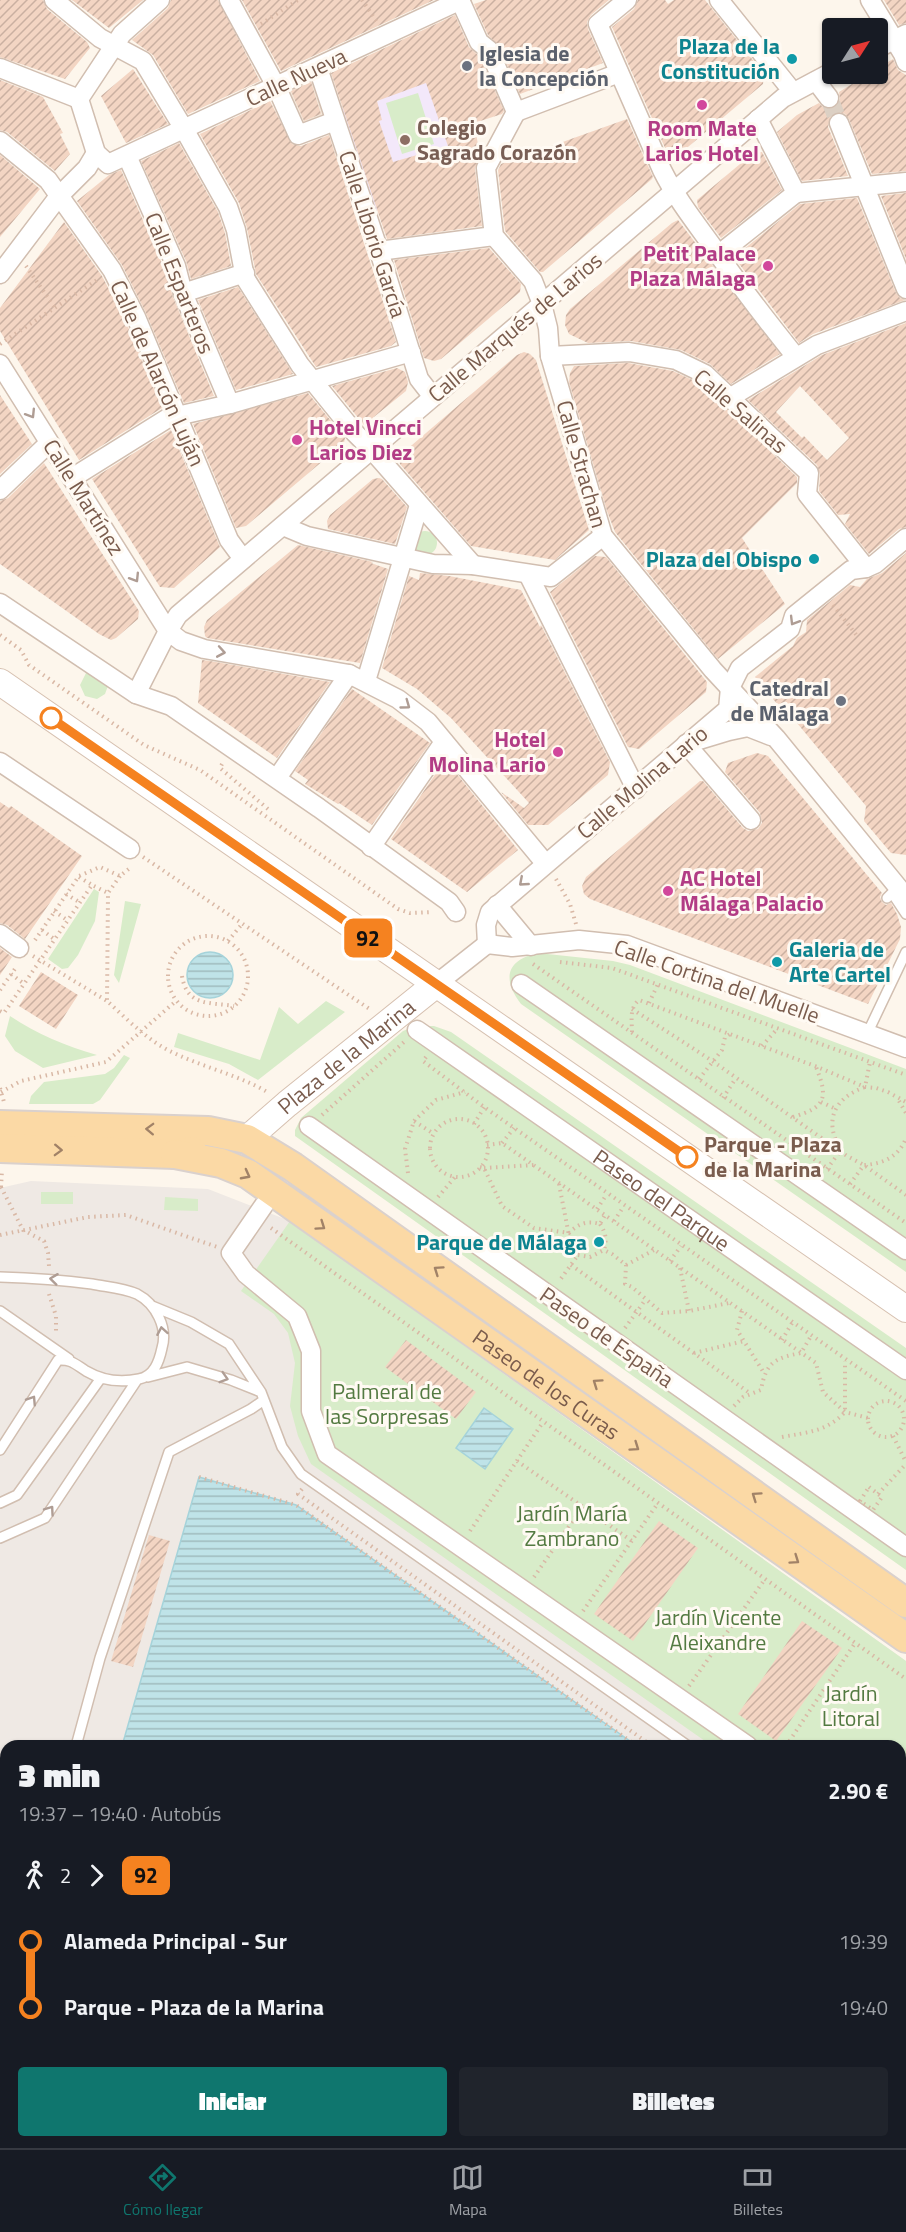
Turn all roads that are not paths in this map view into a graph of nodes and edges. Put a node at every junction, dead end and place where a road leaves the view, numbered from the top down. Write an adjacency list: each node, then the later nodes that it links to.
1 (54, 0): 9 (street)
2 (160, 0): 9 (street)
3 (229, 0): 17 (street)
4 (461, 0): 8 (street, Calle Nueva); 21 (street)
5 (627, 0): 14 (street)
6 (719, 0): 18 (street)
7 (870, 0): 10 (street)
8 (442, 4): 13 (street, Calle Nueva)
9 (112, 39): 20 (street); 25 (street)
10 (903, 45): 11 (street)
11 (888, 47)
12 (0, 68): 20 (street)
13 (318, 68): 17 (street, Calle Nueva); 23 (street, Calle Liborio García)
14 (619, 73): 21 (street); 31 (street)
15 (822, 78): 16 (street, Calle Marqués de Larios)
16 (816, 81): 18 (street, Calle Marqués de Larios); 19 (street)
17 (276, 86): 23 (street); 25 (street, Calle Nueva)
18 (788, 95): 22 (street, Calle Marqués de Larios)
19 (829, 98)
20 (79, 99): 28 (street)
21 (516, 112): 34 (street)
22 (758, 119): 31 (street, Calle Marqués de Larios); 32 (street)
23 (335, 121): 35 (street, Calle Liborio García)
24 (839, 123): 30 (street)
25 (184, 129): 27 (street, Calle Nueva); 37 (street)
26 (0, 141): 33 (street, Calle de Alarcón Luján)
27 (130, 158): 28 (street); 40 (street, Calle Esparteros)
28 (91, 160): 33 (street)
29 (906, 182): 30 (street)
30 (864, 185): 32 (street); 39 (street)
31 (674, 193): 36 (street); 41 (street, Calle Marqués de Larios)
32 (796, 193): 36 (street)
33 (59, 196): 38 (street); 51 (street, Calle de Alarcón Luján)
34 (494, 236): 35 (street); 41 (street, Calle Strachan)
35 (379, 251): 43 (street, Calle Liborio García)
36 (718, 255): 45 (street)
37 (244, 273): 40 (street); 47 (street)
38 (0, 274)
39 (906, 289)
40 (183, 293): 50 (street, Calle Esparteros)
41 (542, 304): 44 (street, Calle Strachan); 48 (street, Calle Marqués de Larios)
42 (906, 311): 45 (street)
43 (411, 352): 47 (street); 48 (street, Calle Liborio García)
44 (550, 356): 49 (street, Calle Salinas); 58 (street, Calle Strachan)
45 (796, 357): 49 (street)
46 (0, 364): 52 (street, Calle Martínez, one-way to 52)
47 (312, 379): 50 (street); 53 (street)
48 (433, 397): 53 (street, Calle Marqués de Larios)
49 (731, 397): 63 (street, Calle Salinas)
50 (230, 404): 51 (street)
51 (177, 415): 54 (street); 61 (street, Calle de Alarcón Luján)
52 (49, 443): 54 (street, Calle Martínez); 55 (street)
53 (372, 450): 56 (street); 57 (street, Calle Marqués de Larios)
54 (72, 478): 66 (street, Calle Martínez, one-way to 66)
55 (0, 490)
56 (419, 505): 60 (street); 62 (street)
57 (283, 525): 60 (street); 61 (street, Calle Marqués de Larios)
58 (603, 536): 64 (street); 69 (street, Calle Strachan)
59 (906, 538): 63 (street, Calle Molina Lario)
60 (404, 558): 62 (street); 67 (street)
61 (243, 559): 66 (street, Calle Marqués de Larios)
62 (473, 565): 64 (street)
63 (866, 568): 69 (street, Calle Molina Lario, one-way to 69)
64 (528, 574): 76 (street)
65 (0, 603): 70 (street)
66 (168, 631): 67 (street, one-way to 67); 70 (street, Calle Marqués de Larios)
67 (358, 678): 72 (street, one-way to 72); 75 (street)
68 (0, 682): 92 (street, Plaza de la Marina)
69 (730, 688): 71 (street, Calle Strachan); 73 (street, Calle Molina Lario)
70 (136, 694): 75 (street)
71 (776, 738): 73 (street); 81 (street, Calle Strachan)
72 (444, 742): 78 (street); 80 (street)
73 (686, 744): 76 (street, Calle Molina Lario); 77 (street)
74 (0, 762): 79 (street)
75 (277, 778): 78 (street)
76 (636, 789): 80 (street, Calle Molina Lario)
77 (751, 820)
78 (371, 847): 84 (street)
79 (136, 853)
80 (545, 863): 83 (street, Calle Molina Lario, one-way to 83)
81 (906, 897)
82 (887, 898): 85 (lane)
83 (497, 905): 87 (street, Calle Molina Lario); 88 (street)
84 (456, 912)
85 (906, 914)
86 (0, 934): 89 (street)
87 (487, 944): 88 (street, Calle Cortina del Muelle); 92 (street)
88 (531, 946): 94 (street, Calle Cortina del Muelle)
89 (23, 950)
90 (906, 952): 94 (lane)
91 (523, 977): 102 (street)
92 (435, 985): 98 (street, Plaza de la Marina); 105 (street)
93 (417, 1030): 108 (street, Paseo del Parque)
94 (867, 1034): 95 (street, Calle Cortina del Muelle)
95 (906, 1048)
96 (2, 1115): 98 (main road, one-way to 96)
97 (309, 1126): 116 (street, Paseo de España)
98 (247, 1139): 100 (main road); 117 (main road, Paseo de los Curas, one-way to 98)
99 (0, 1148): 100 (main road, one-way to 100)
100 (175, 1154): 118 (main road, Paseo de los Curas, one-way to 118)
101 (264, 1205): 121 (street)
102 (906, 1250)
103 (0, 1277): 104 (lane, one-way to 103)
104 (152, 1306): 109 (lane, one-way to 104); 112 (lane)
105 (906, 1310)
106 (0, 1311): 107 (lane)
107 (69, 1359): 110 (lane); 113 (lane, one-way to 107)
108 (906, 1370)
109 (148, 1377): 111 (lane); 112 (lane, one-way to 112)
110 (101, 1378): 111 (lane); 114 (lane)
111 (137, 1380): 115 (lane, one-way to 111)
112 (262, 1396): 119 (lane); 120 (lane)
113 (0, 1450)
114 (0, 1503)
115 (0, 1538)
116 (906, 1547)
117 (906, 1603)
118 (906, 1638)
119 (78, 1740)
120 (679, 1740)
121 (739, 1740)

